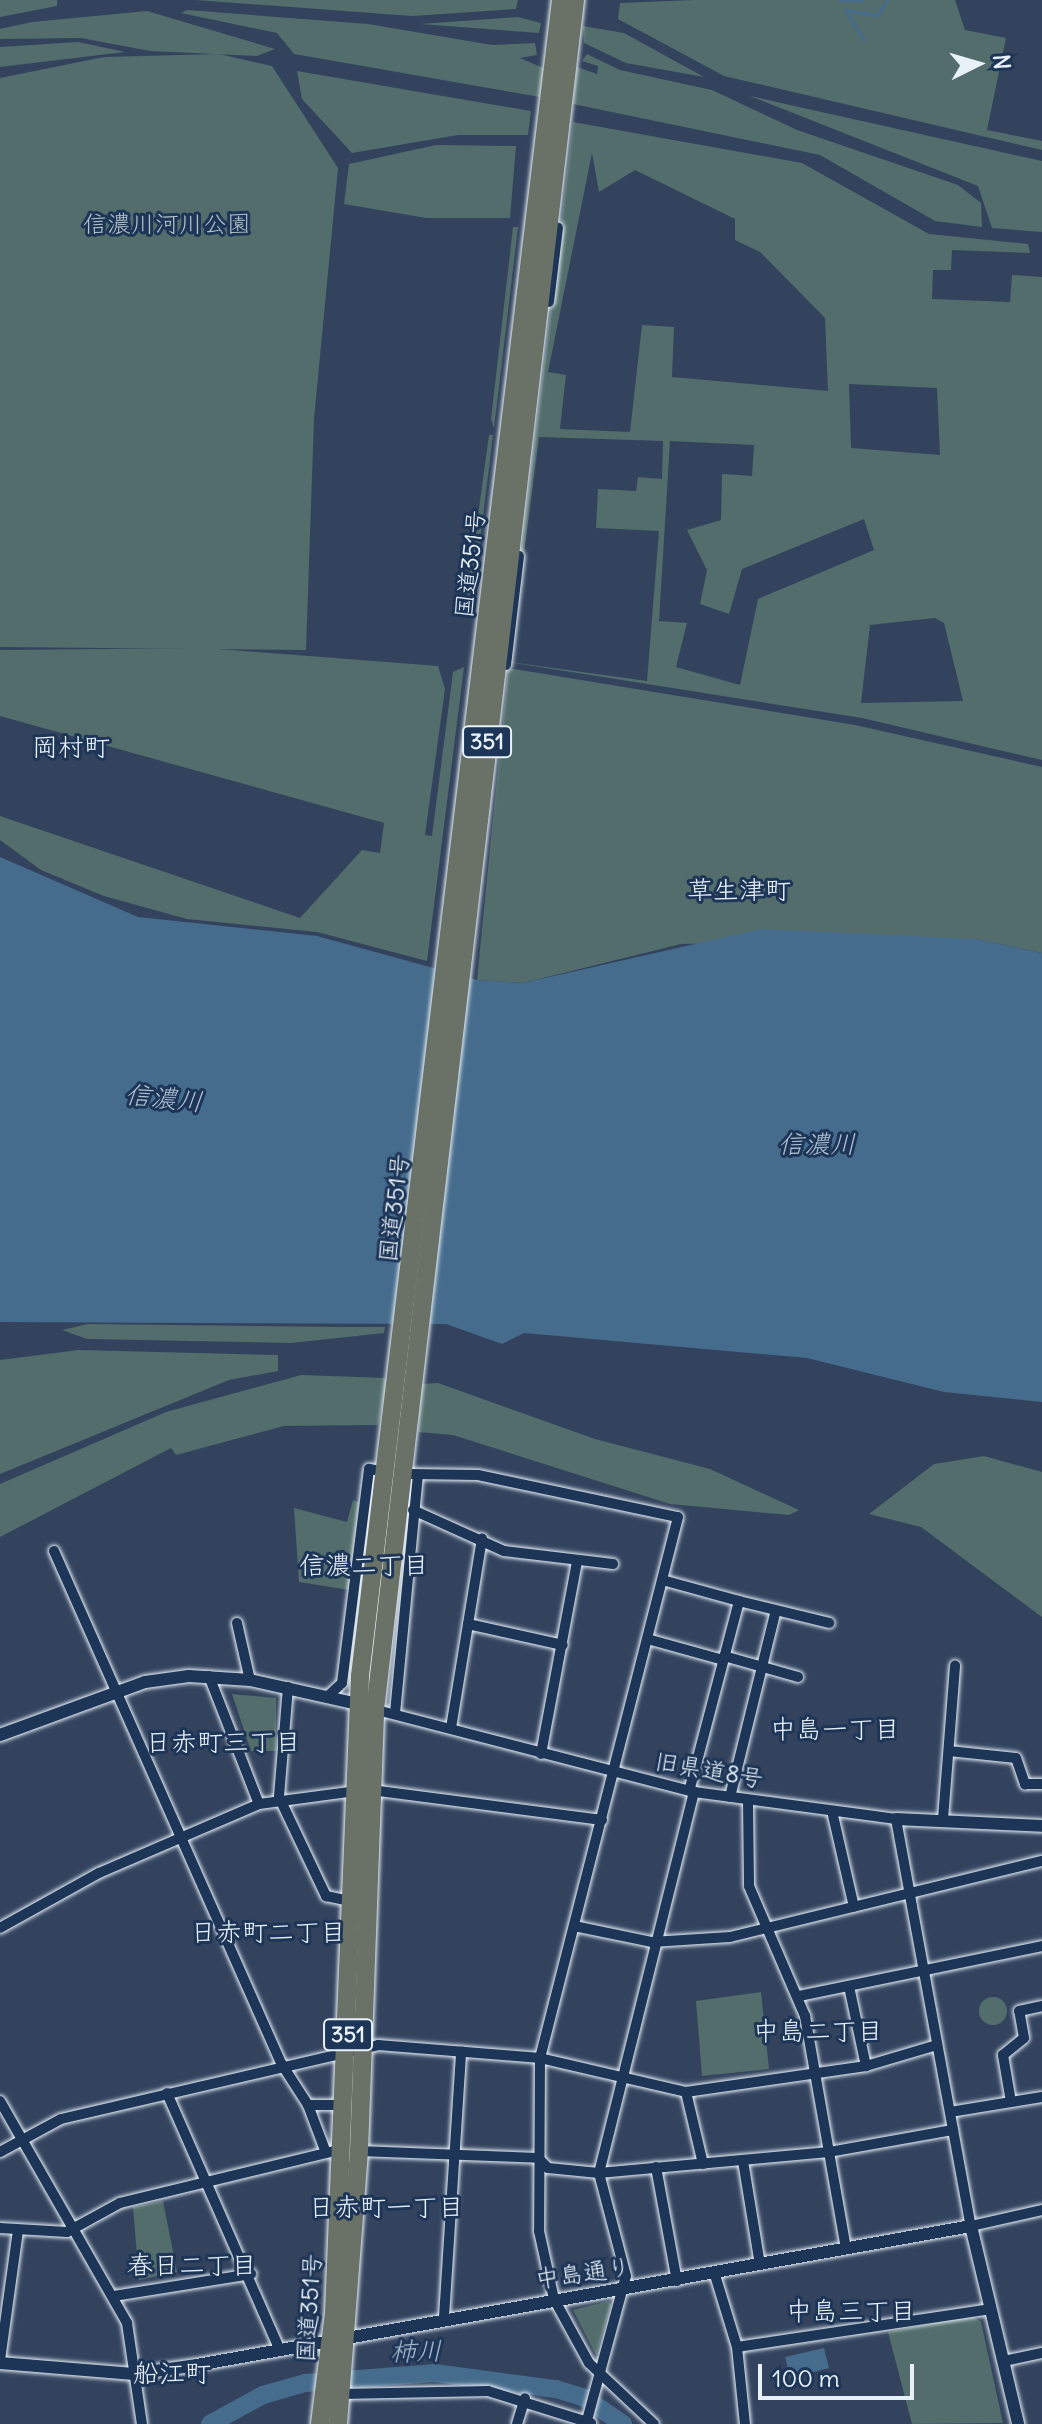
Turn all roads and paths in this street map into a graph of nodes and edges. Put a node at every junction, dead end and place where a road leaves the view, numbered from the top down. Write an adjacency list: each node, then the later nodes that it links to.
1 (561, 0): 3 (highway, 国道351号 / 351)
2 (575, 0): 3 (highway, 国道351号 / 351)
3 (561, 61): 29 (highway, 国道351号 / 351)
4 (558, 228): 5 (street)
5 (506, 665)
6 (375, 1470): 28 (street)
7 (413, 1510): 8 (street); 12 (street); 30 (street)
8 (482, 1539): 10 (street); 17 (street)
9 (54, 1551): 27 (street)
10 (577, 1561): 11 (street); 19 (street)
11 (613, 1564)
12 (666, 1581): 13 (street); 18 (street)
13 (739, 1601): 14 (street); 20 (street)
14 (775, 1614): 16 (street); 22 (street)
15 (237, 1623): 25 (street)
16 (829, 1623)
17 (468, 1624): 19 (street); 31 (street)
18 (651, 1640): 20 (street); 35 (street)
19 (563, 1645): 34 (street)
20 (724, 1658): 22 (street); 38 (street)
21 (955, 1665): 33 (street)
22 (763, 1666): 24 (street); 40 (street)
23 (209, 1676): 25 (street); 27 (street); 42 (street)
24 (798, 1677)
25 (250, 1680): 26 (street)
26 (288, 1687): 28 (street); 39 (street)
27 (118, 1692): 32 (street); 48 (street)
28 (328, 1696): 29 (street)
29 (367, 1707): 30 (street, 旧県道8号); 37 (highway, 国道351号 / 351)
30 (395, 1713): 31 (street, 旧県道8号)
31 (451, 1728): 34 (street, 旧県道8号)
32 (0, 1735)
33 (949, 1751): 36 (street); 45 (street)
34 (541, 1754): 35 (street, 旧県道8号)
35 (614, 1774): 38 (street, 旧県道8号); 46 (street)
36 (1042, 1784)
37 (364, 1790): 39 (street); 46 (street); 51 (highway, 国道351号 / 351); 63 (highway, 国道351号 / 351)
38 (691, 1791): 40 (street, 旧県道8号); 56 (street)
39 (279, 1797): 42 (street); 51 (street)
40 (730, 1797): 41 (street, 旧県道8号)
41 (748, 1801): 43 (street, 旧県道8号); 53 (street)
42 (259, 1804): 48 (street)
43 (832, 1811): 44 (street, 旧県道8号); 52 (street)
44 (896, 1819): 45 (street, 旧県道8号); 50 (street)
45 (943, 1819): 47 (street, 旧県道8号)
46 (602, 1820): 54 (street)
47 (1042, 1826)
48 (177, 1840): 55 (street); 66 (street)
49 (1042, 1861): 50 (street)
50 (908, 1893): 52 (street); 58 (street)
51 (350, 1901): 63 (highway, 国道351号 / 351)
52 (854, 1907): 53 (street)
53 (767, 1925): 56 (street); 60 (street)
54 (574, 1926): 56 (street); 65 (street)
55 (0, 1928)
56 (652, 1942): 69 (street)
57 (1042, 1946): 58 (street)
58 (923, 1974): 59 (street); 62 (street)
59 (850, 1991): 60 (street); 67 (street)
60 (799, 1996): 68 (street)
61 (1042, 2006): 74 (street)
62 (937, 2045): 67 (street); 77 (street)
63 (355, 2048): 64 (street); 66 (street); 76 (highway, 国道351号 / 351); 80 (highway, 国道351号 / 351)
64 (461, 2052): 65 (street); 83 (street)
65 (540, 2058): 69 (street); 84 (street)
66 (281, 2063): 71 (street); 75 (street)
67 (866, 2066): 68 (street)
68 (813, 2072): 70 (street); 82 (street)
69 (620, 2079): 70 (street); 88 (street)
70 (686, 2092): 86 (street)
71 (167, 2093): 79 (street); 89 (street)
72 (1042, 2097): 74 (street)
73 (0, 2101): 79 (street)
74 (1011, 2102): 77 (street)
75 (308, 2105): 76 (street); 80 (street)
76 (345, 2105): 80 (highway, 国道351号 / 351)
77 (950, 2112): 78 (street)
78 (953, 2130): 82 (street); 91 (street)
79 (23, 2139): 81 (street); 94 (street)
80 (342, 2150): 83 (street); 89 (street); 105 (highway, 国道351号 / 351)
81 (0, 2152)
82 (829, 2152): 85 (street); 95 (street)
83 (456, 2155): 84 (street); 104 (street)
84 (538, 2158): 88 (street); 102 (street)
85 (743, 2161): 86 (street); 96 (street)
86 (703, 2164): 87 (street)
87 (656, 2167): 88 (street); 99 (street)
88 (599, 2173): 100 (street)
89 (207, 2180): 94 (street); 97 (street)
90 (1042, 2210): 91 (street)
91 (971, 2226): 95 (street, 中島通り); 103 (street)
92 (0, 2228): 93 (street)
93 (18, 2230): 94 (street); 110 (street)
94 (75, 2230): 101 (street)
95 (846, 2248): 96 (street, 中島通り)
96 (760, 2265): 98 (street, 中島通り)
97 (251, 2274): 101 (street); 107 (street)
98 (715, 2275): 99 (street, 中島通り); 106 (street)
99 (677, 2281): 100 (street, 中島通り)
100 (624, 2289): 102 (street, 中島通り); 112 (street)
101 (114, 2296): 111 (street)
102 (554, 2299): 104 (street, 中島通り); 112 (street)
103 (991, 2309): 106 (street); 109 (street)
104 (444, 2317): 105 (street, 中島通り)
105 (340, 2337): 107 (street, 中島通り); 113 (highway, 国道351号 / 351)
106 (737, 2347): 121 (street)
107 (280, 2350): 111 (street, 中島通り)
108 (1042, 2353): 109 (street)
109 (1004, 2361): 122 (street)
110 (0, 2362): 111 (street, 中島通り)
111 (134, 2374): 116 (street)
112 (601, 2377): 115 (street); 120 (street)
113 (337, 2392): 114 (street); 117 (highway, 国道351号 / 351); 118 (highway, 国道351号 / 351)
114 (525, 2398): 115 (street); 119 (street)
115 (588, 2421)
116 (142, 2424)
117 (320, 2424)
118 (338, 2424)
119 (517, 2424)
120 (654, 2424)
121 (745, 2424)
122 (1018, 2424)

